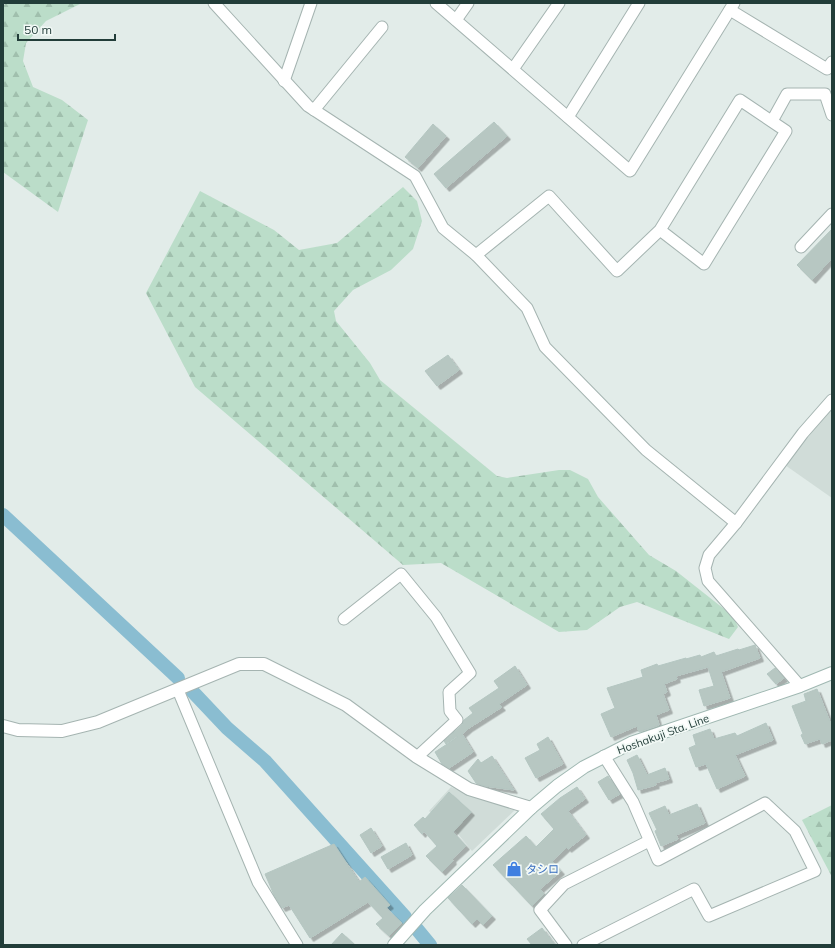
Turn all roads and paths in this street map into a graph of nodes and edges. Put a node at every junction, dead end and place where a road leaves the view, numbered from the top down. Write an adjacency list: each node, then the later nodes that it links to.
1 (214, 3): 12 (street)
2 (311, 3): 12 (street)
3 (436, 3): 8 (street)
4 (468, 3): 8 (street)
5 (559, 3): 11 (street)
6 (639, 3): 15 (street)
7 (732, 7): 10 (street); 15 (street)
8 (456, 20): 11 (street)
9 (382, 27): 13 (street)
10 (832, 62)
11 (513, 70): 15 (street)
12 (284, 81): 13 (street)
13 (314, 110): 20 (street)
14 (832, 115): 16 (street)
15 (568, 117)
16 (772, 121): 18 (street); 18 (street)
17 (832, 214): 19 (street)
18 (660, 230): 20 (street)
19 (801, 247)
20 (476, 255): 22 (street)
21 (832, 400): 22 (street)
22 (736, 523): 25 (street)
23 (344, 619): 29 (street)
24 (832, 673): 25 (street, Hoshakuji Sta. Line)
25 (800, 686): 28 (street, Hoshakuji Sta. Line)
26 (178, 690): 27 (street); 29 (street); 32 (street)
27 (3, 726)
28 (604, 756): 30 (street, Hoshakuji Sta. Line); 31 (street)
29 (417, 758): 30 (street)
30 (531, 808): 33 (street, Hoshakuji Sta. Line)
31 (649, 841): 34 (street); 35 (street)
32 (297, 945)
33 (394, 945)
34 (566, 945)
35 (583, 945)

